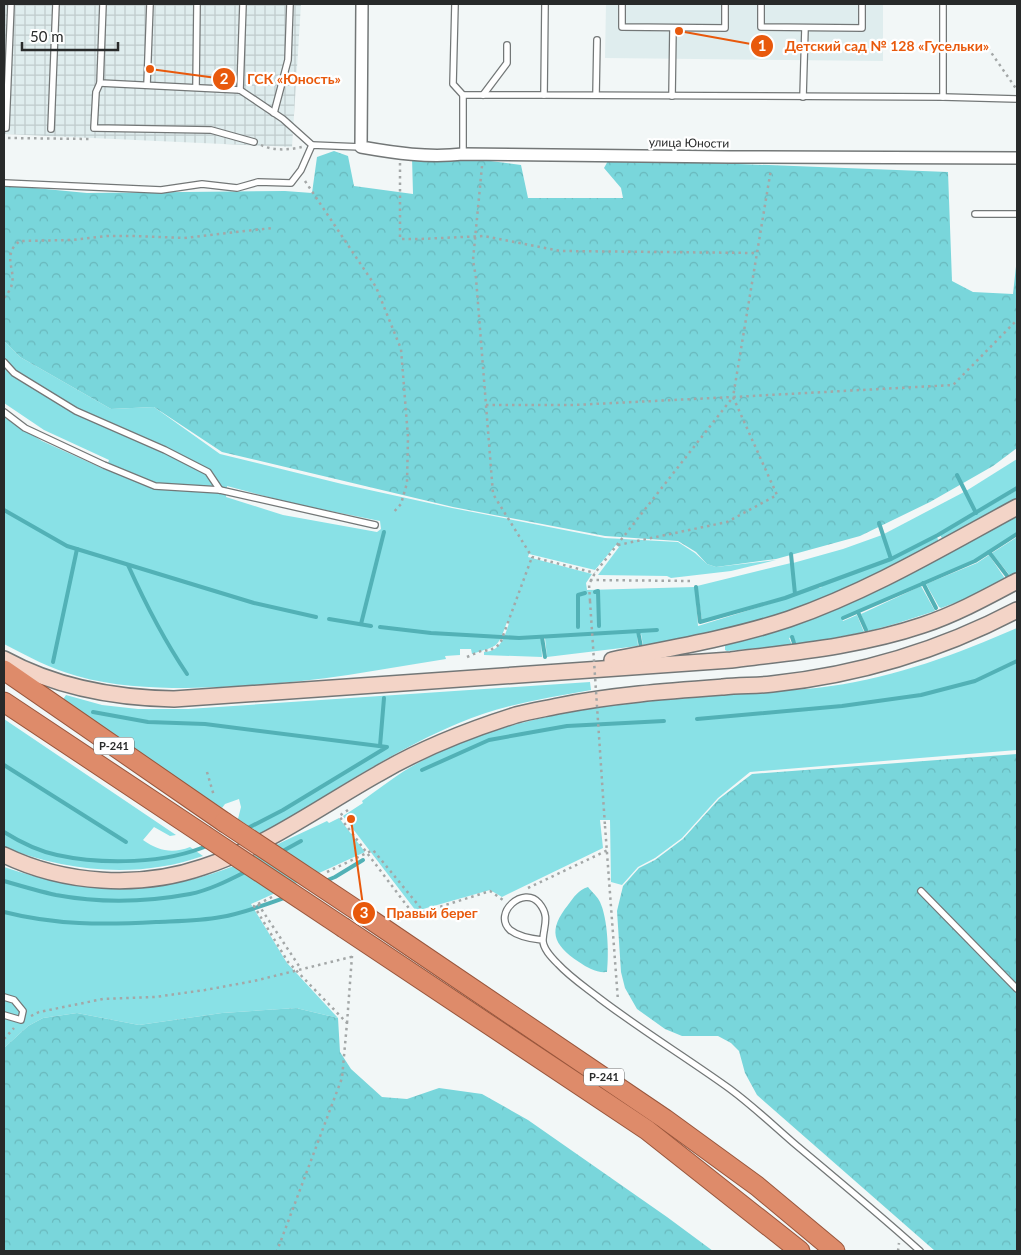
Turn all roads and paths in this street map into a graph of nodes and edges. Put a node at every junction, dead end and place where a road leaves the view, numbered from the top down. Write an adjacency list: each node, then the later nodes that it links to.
1 (11, 4): 35 (lane)
2 (56, 4): 36 (lane)
3 (103, 4): 21 (lane)
4 (150, 4): 22 (lane)
5 (197, 4): 23 (lane)
6 (243, 4): 24 (lane)
7 (290, 4): 34 (lane)
8 (362, 4): 39 (street)
9 (455, 4): 26 (lane)
10 (545, 4): 28 (lane)
11 (622, 4): 16 (lane)
12 (725, 4): 16 (lane)
13 (762, 4): 17 (lane)
14 (862, 4): 17 (lane)
15 (944, 4): 32 (lane)
16 (673, 28): 30 (lane)
17 (804, 28): 31 (lane)
18 (597, 40): 29 (lane)
19 (507, 45): 27 (lane)
20 (988, 48): 25 (path)
21 (100, 83): 22 (lane); 37 (lane)
22 (147, 85): 23 (lane)
23 (196, 87): 24 (lane)
24 (240, 90): 34 (lane)
25 (1017, 90)
26 (463, 95): 27 (lane); 41 (lane)
27 (483, 95): 28 (lane)
28 (544, 95): 29 (lane)
29 (596, 95): 30 (lane)
30 (672, 96): 31 (lane)
31 (803, 97): 32 (lane)
32 (943, 97): 33 (lane)
33 (1017, 98)
34 (274, 113): 38 (lane)
35 (6, 128)
36 (51, 129)
37 (254, 142)
38 (312, 145): 39 (lane); 45 (lane)
39 (361, 147): 40 (street, улица Юности)
40 (400, 154): 41 (street, улица Юности); 50 (path)
41 (463, 154): 42 (street, улица Юности)
42 (483, 154): 43 (street, улица Юности); 50 (path)
43 (773, 157): 44 (street, улица Юности); 51 (path)
44 (1017, 158)
45 (301, 170): 46 (lane); 60 (path)
46 (4, 183)
47 (975, 214): 48 (lane)
48 (1017, 214)
49 (272, 228): 52 (path)
50 (475, 236): 51 (path); 56 (path)
51 (757, 253): 55 (path)
52 (4, 298)
53 (1017, 320): 55 (path)
54 (4, 362): 58 (lane)
55 (733, 397): 56 (path); 62 (path); 62 (path)
56 (486, 405): 63 (path)
57 (4, 412): 58 (lane)
58 (220, 490): 61 (lane)
59 (1017, 507): 72 (main road)
60 (392, 514)
61 (375, 525)
62 (617, 545): 64 (path)
63 (532, 557): 64 (path); 69 (path)
64 (595, 573): 65 (path)
65 (590, 580): 66 (path); 77 (path, bridge)
66 (691, 580)
67 (1017, 581): 72 (main road)
68 (1017, 610): 79 (main road)
69 (467, 657)
70 (4, 659): 72 (main road)
71 (4, 670): 96 (highway, Р-241, bridge)
72 (557, 672)
73 (4, 702): 95 (highway, Р-241, bridge)
74 (207, 772): 75 (path)
75 (215, 798)
76 (348, 810): 78 (path)
77 (608, 850): 80 (path); 89 (path)
78 (368, 853): 83 (path); 83 (path)
79 (4, 855)
80 (520, 892)
81 (921, 892): 87 (lane)
82 (511, 896): 83 (path)
83 (424, 912)
84 (542, 940): 84 (lane); 97 (lane)
85 (302, 968): 86 (path); 86 (path); 92 (path)
86 (297, 970): 91 (path); 92 (path)
87 (1017, 988)
88 (4, 998): 91 (lane)
89 (618, 1001)
90 (4, 1015): 91 (lane)
91 (21, 1020): 93 (path)
92 (347, 1023): 94 (path)
93 (4, 1040)
94 (277, 1251)
95 (800, 1251)
96 (835, 1251)
97 (920, 1251)

